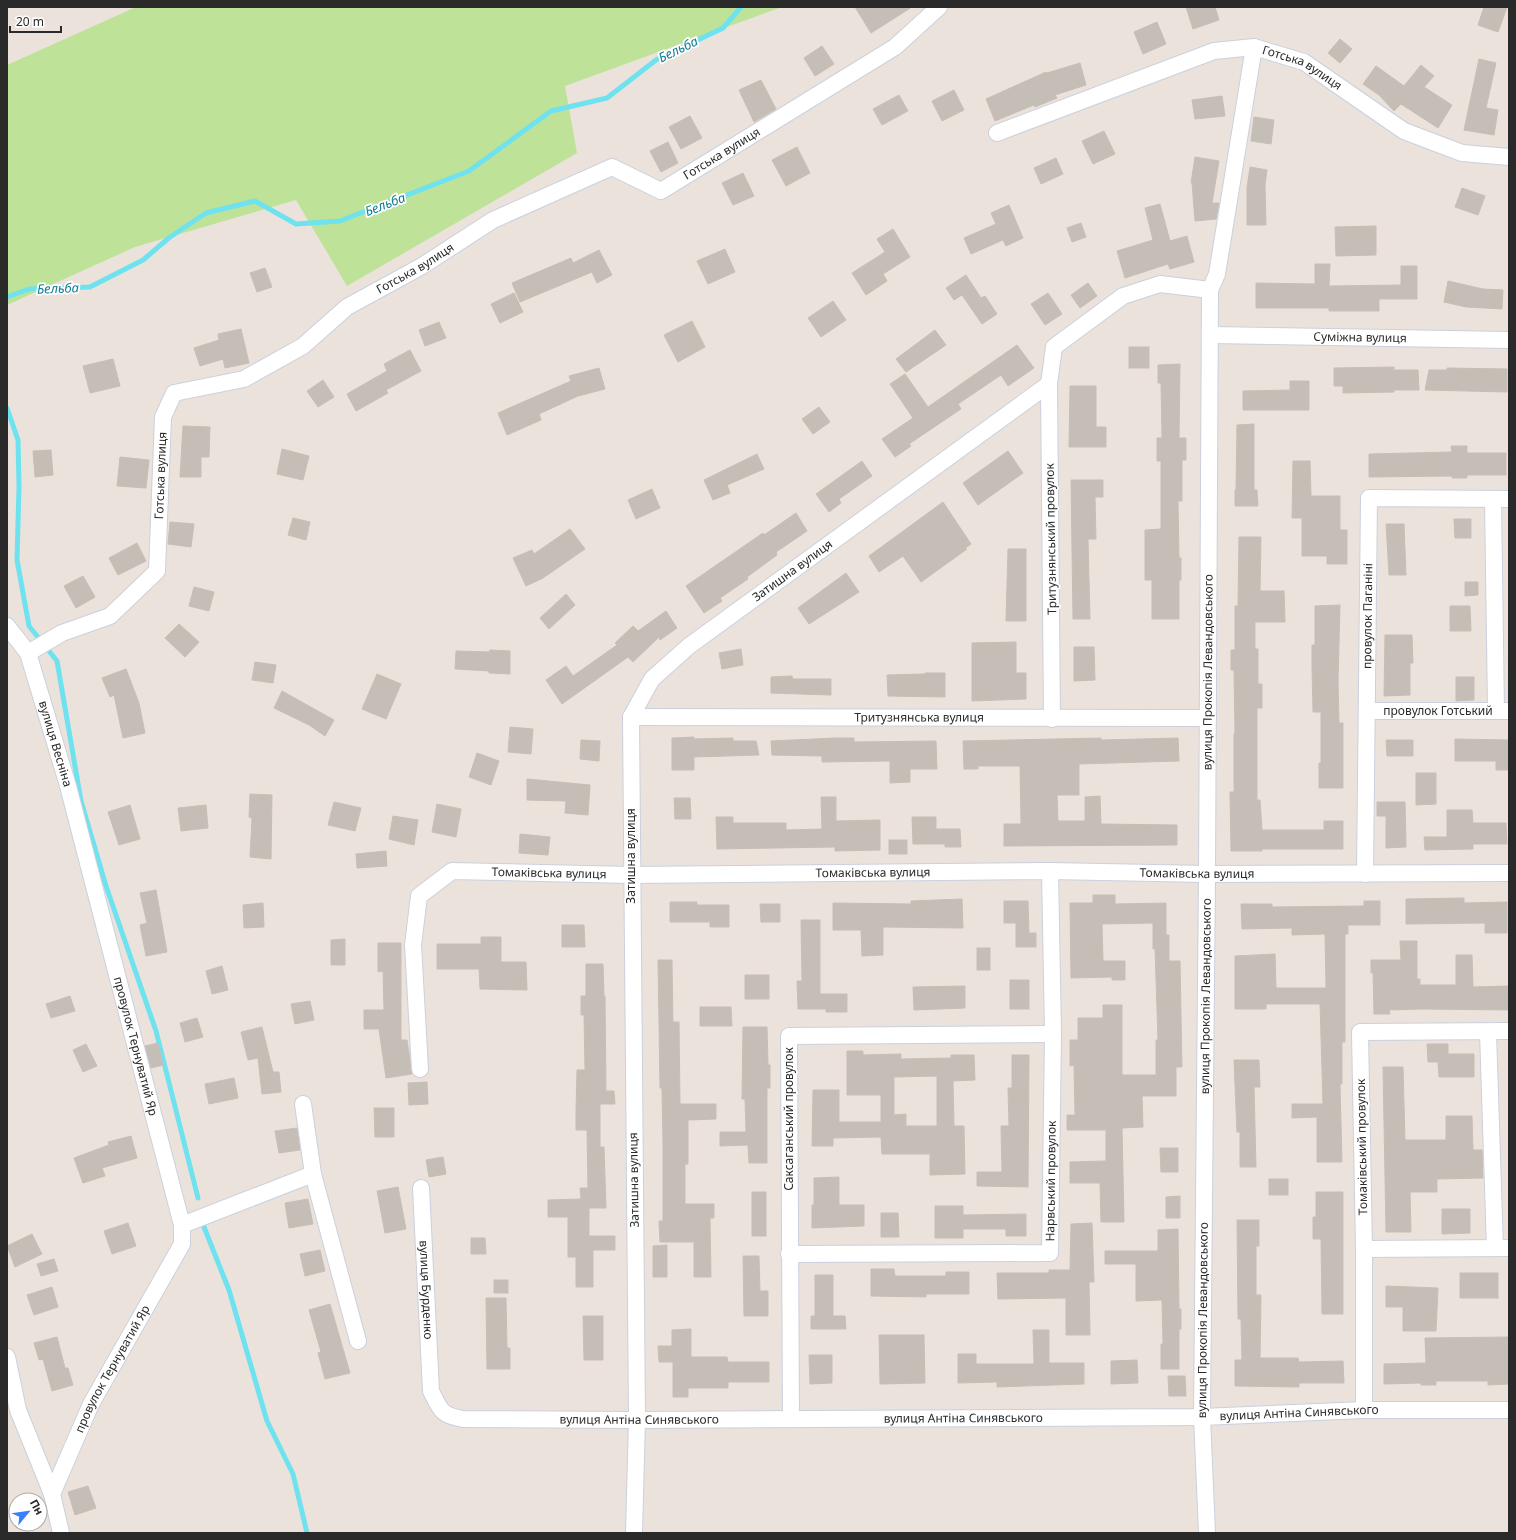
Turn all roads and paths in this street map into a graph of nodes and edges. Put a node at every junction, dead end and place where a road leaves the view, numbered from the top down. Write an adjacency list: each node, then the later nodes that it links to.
1 (939, 7): 11 (street, Готська вулиця)
2 (1254, 47): 3 (street, Готська вулиця); 4 (street, Готська вулиця); 5 (street)
3 (997, 133)
4 (1509, 157)
5 (1210, 290): 6 (street, вулиця Прокопія Левандовського); 8 (street, Тритузнянський провулок)
6 (1210, 334): 7 (street, Суміжна вулиця); 15 (street, вулиця Прокопія Левандовського)
7 (1509, 340)
8 (1049, 384): 14 (street, Затишна вулиця); 16 (street, Тритузнянський провулок)
9 (1501, 499): 12 (street, провулок Паганіні); 13 (street)
10 (7, 626): 11 (street, вулиця Весніна)
11 (34, 649): 17 (street, вулиця Весніна)
12 (1368, 711): 13 (street, провулок Готський); 22 (street, провулок Паганіні)
13 (1503, 711)
14 (631, 717): 16 (street, Тритузнянська вулиця); 20 (street, Затишна вулиця)
15 (1208, 718): 16 (street, Тритузнянська вулиця); 21 (street, вулиця Прокопія Левандовського)
16 (1052, 719)
17 (89, 868): 30 (street, провулок Тернуватий Яр)
18 (1050, 871): 20 (street, Томаківська вулиця); 21 (street, Томаківська вулиця); 25 (street, Нарвський провулок)
19 (1509, 873): 22 (street, Томаківська вулиця)
20 (631, 874): 26 (street, Томаківська вулиця); 42 (street, Затишна вулиця)
21 (1207, 874): 22 (street, Томаківська вулиця); 40 (street, вулиця Прокопія Левандовського)
22 (1365, 874)
23 (1509, 1031): 24 (street, Томаківський провулок)
24 (1488, 1032): 31 (street); 32 (street, Томаківський провулок)
25 (1053, 1034): 33 (street, Нарвський провулок); 33 (street, Саксаганський провулок)
26 (420, 1069)
27 (303, 1104): 28 (street)
28 (312, 1174): 30 (street); 34 (street)
29 (421, 1188): 36 (street, вулиця Бурденко)
30 (182, 1225): 43 (street, провулок Тернуватий Яр)
31 (1502, 1248): 32 (street)
32 (1364, 1249): 38 (street, Томаківський провулок)
33 (789, 1254): 41 (street, Саксаганський провулок)
34 (358, 1341)
35 (7, 1357): 37 (street)
36 (431, 1391): 42 (street, вулиця Антіна Синявського)
37 (13, 1410): 43 (street)
38 (1364, 1410): 39 (street, вулиця Антіна Синявського); 40 (street, вулиця Антіна Синявського)
39 (1509, 1410)
40 (1202, 1417): 41 (street, вулиця Антіна Синявського); 46 (street, вулиця Прокопія Левандовського)
41 (791, 1418): 42 (street, вулиця Антіна Синявського)
42 (637, 1420): 45 (street, Затишна вулиця)
43 (52, 1494): 44 (street)
44 (61, 1533)
45 (634, 1533)
46 (1207, 1533)

